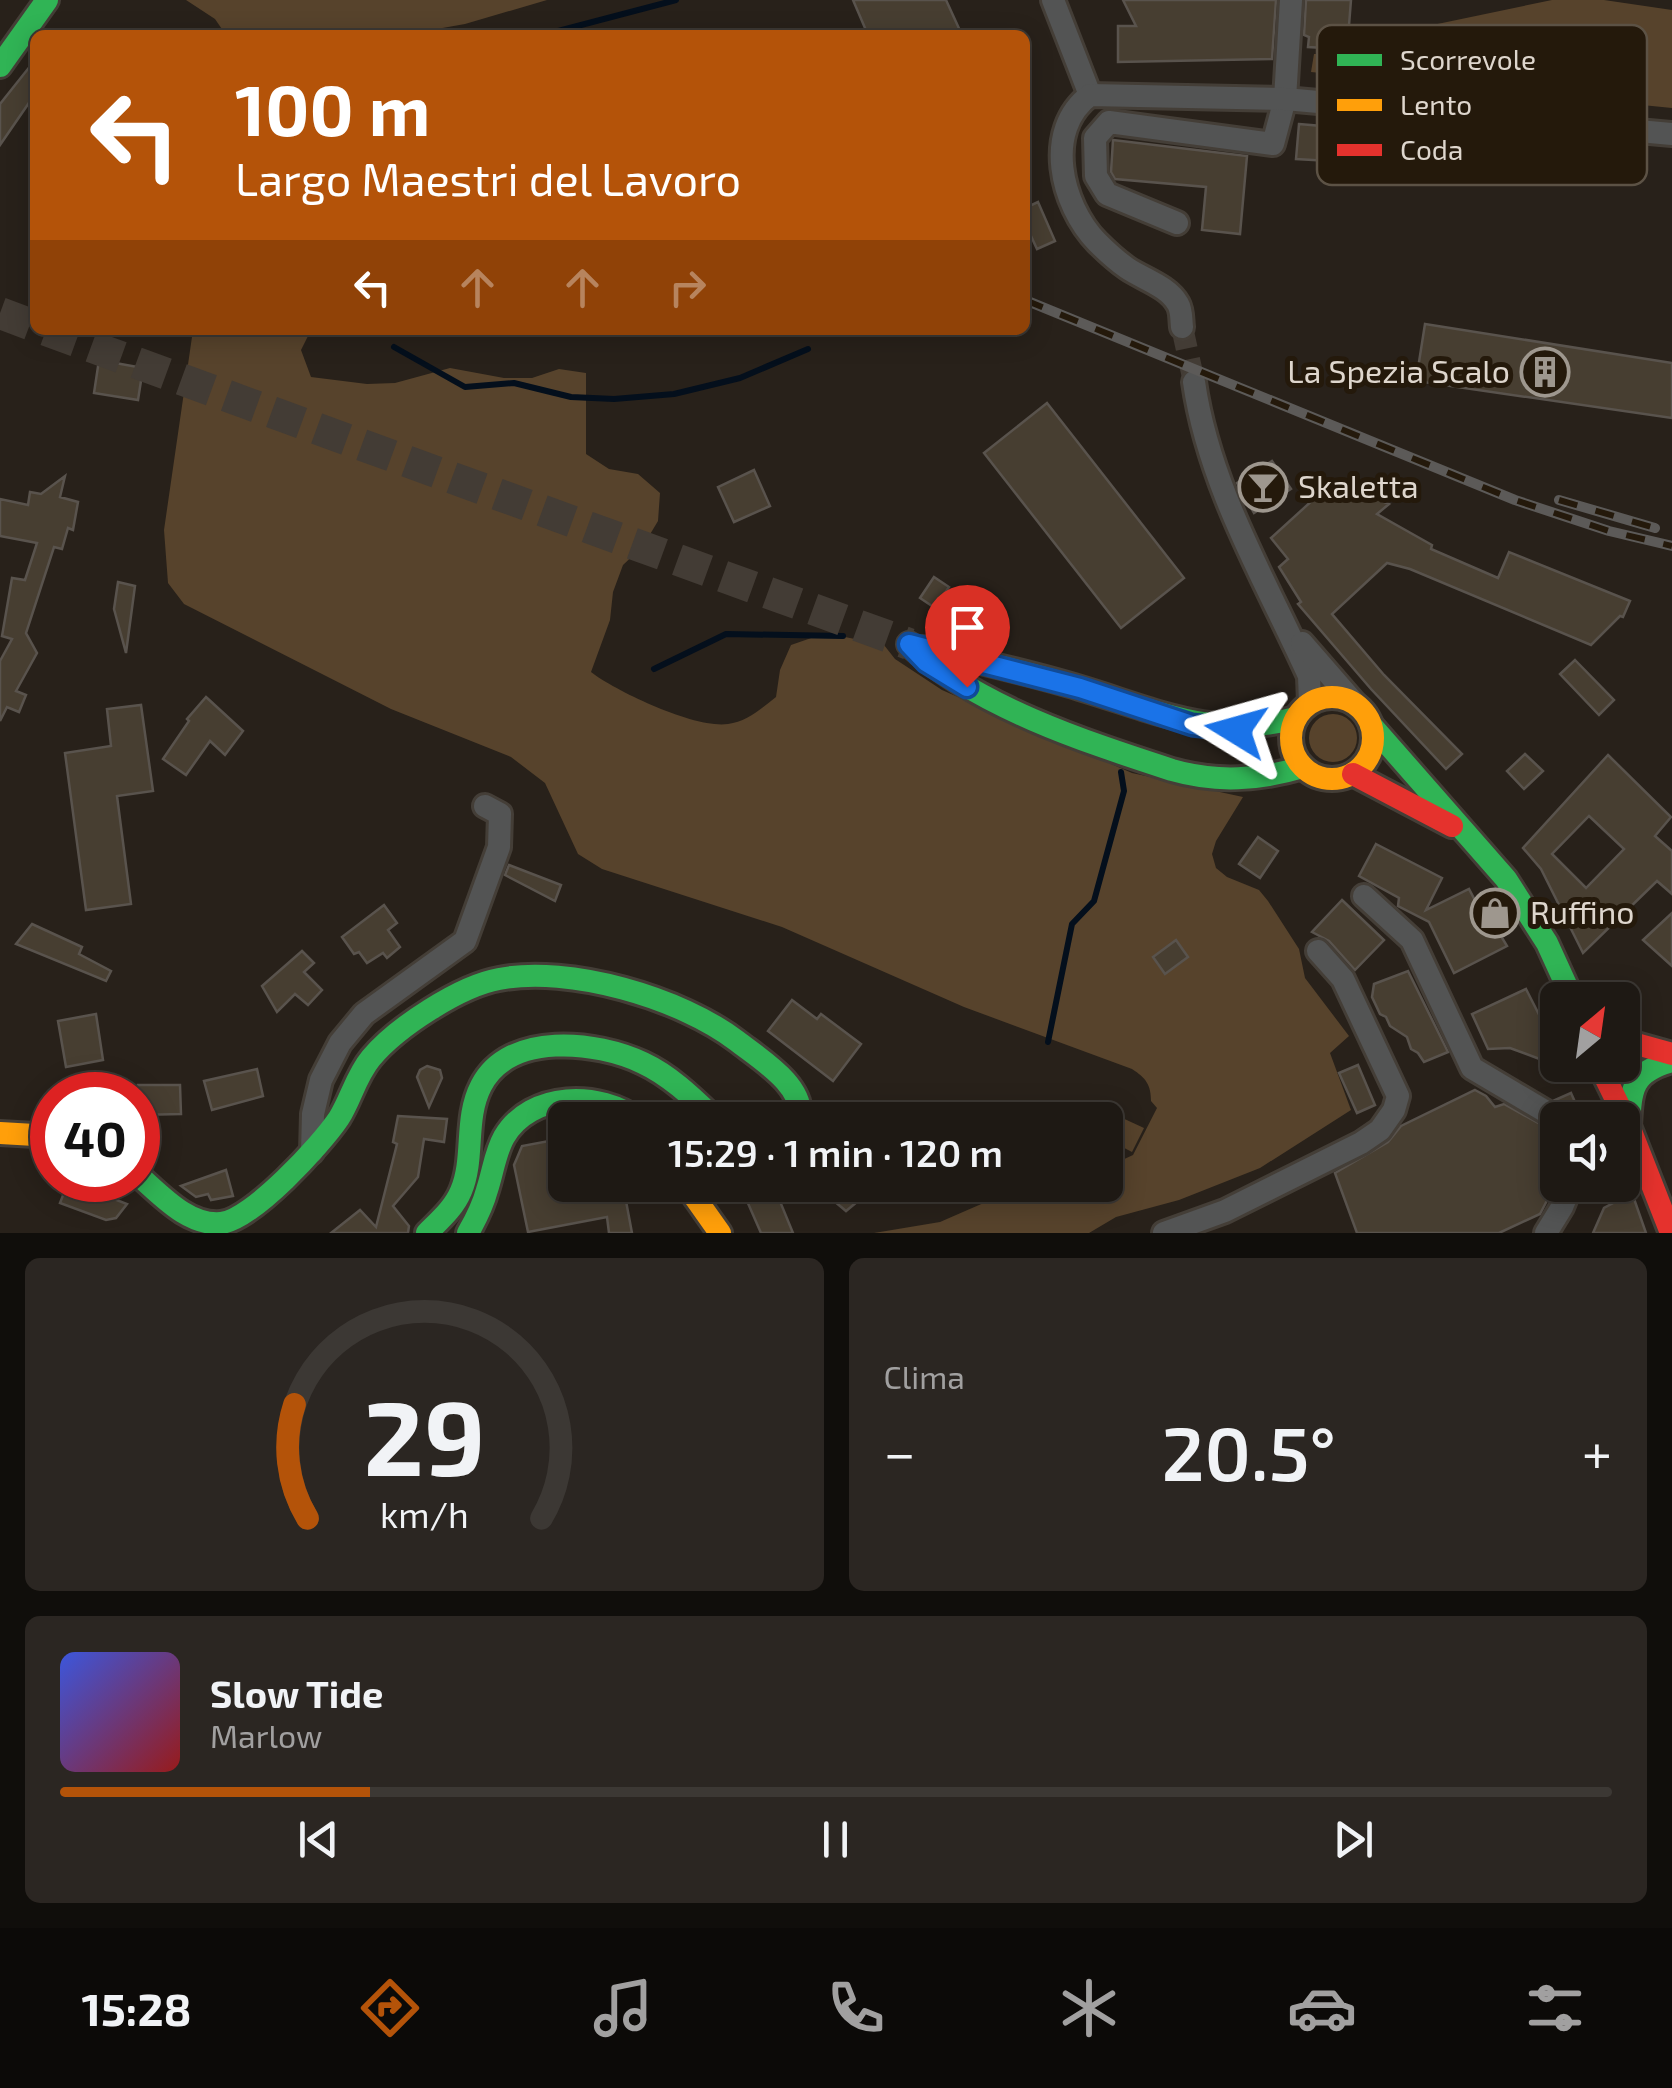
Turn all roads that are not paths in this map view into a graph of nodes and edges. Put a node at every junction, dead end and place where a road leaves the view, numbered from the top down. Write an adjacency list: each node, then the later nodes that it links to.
1 (47, 0): 4 (street)
2 (1053, 0): 5 (street)
3 (1291, 0): 6 (street)
4 (0, 66)
5 (1090, 95): 6 (street); 11 (street)
6 (1285, 100): 7 (street); 10 (street)
7 (1317, 103)
8 (1647, 132): 9 (street)
9 (1672, 134)
10 (1176, 223)
11 (1182, 327)
12 (1194, 382): 13 (street)
13 (1286, 625): 14 (street); 15 (street)
14 (1355, 704): 15 (street); 16 (street)
15 (1303, 711): 17 (street); 17 (street)
16 (1371, 725): 18 (street); 20 (street)
17 (1304, 767): 18 (street)
18 (1353, 774): 20 (street)
19 (485, 806): 36 (street)
20 (1469, 835): 23 (street)
21 (1364, 896): 32 (street)
22 (1318, 952): 43 (street)
23 (1566, 982)
24 (1640, 1046): 25 (street)
25 (1672, 1058): 30 (street)
26 (563, 1102): 27 (street)
27 (603, 1102)
28 (697, 1102): 40 (street)
29 (800, 1102): 36 (street)
30 (1631, 1102)
31 (548, 1104): 41 (street)
32 (1540, 1108)
33 (0, 1133): 34 (street)
34 (30, 1135)
35 (1640, 1151): 45 (street)
36 (312, 1152): 37 (street)
37 (160, 1193)
38 (698, 1202): 42 (street)
39 (1564, 1202): 44 (street)
40 (428, 1233)
41 (468, 1233)
42 (720, 1233)
43 (1164, 1233)
44 (1546, 1233)
45 (1672, 1233)

